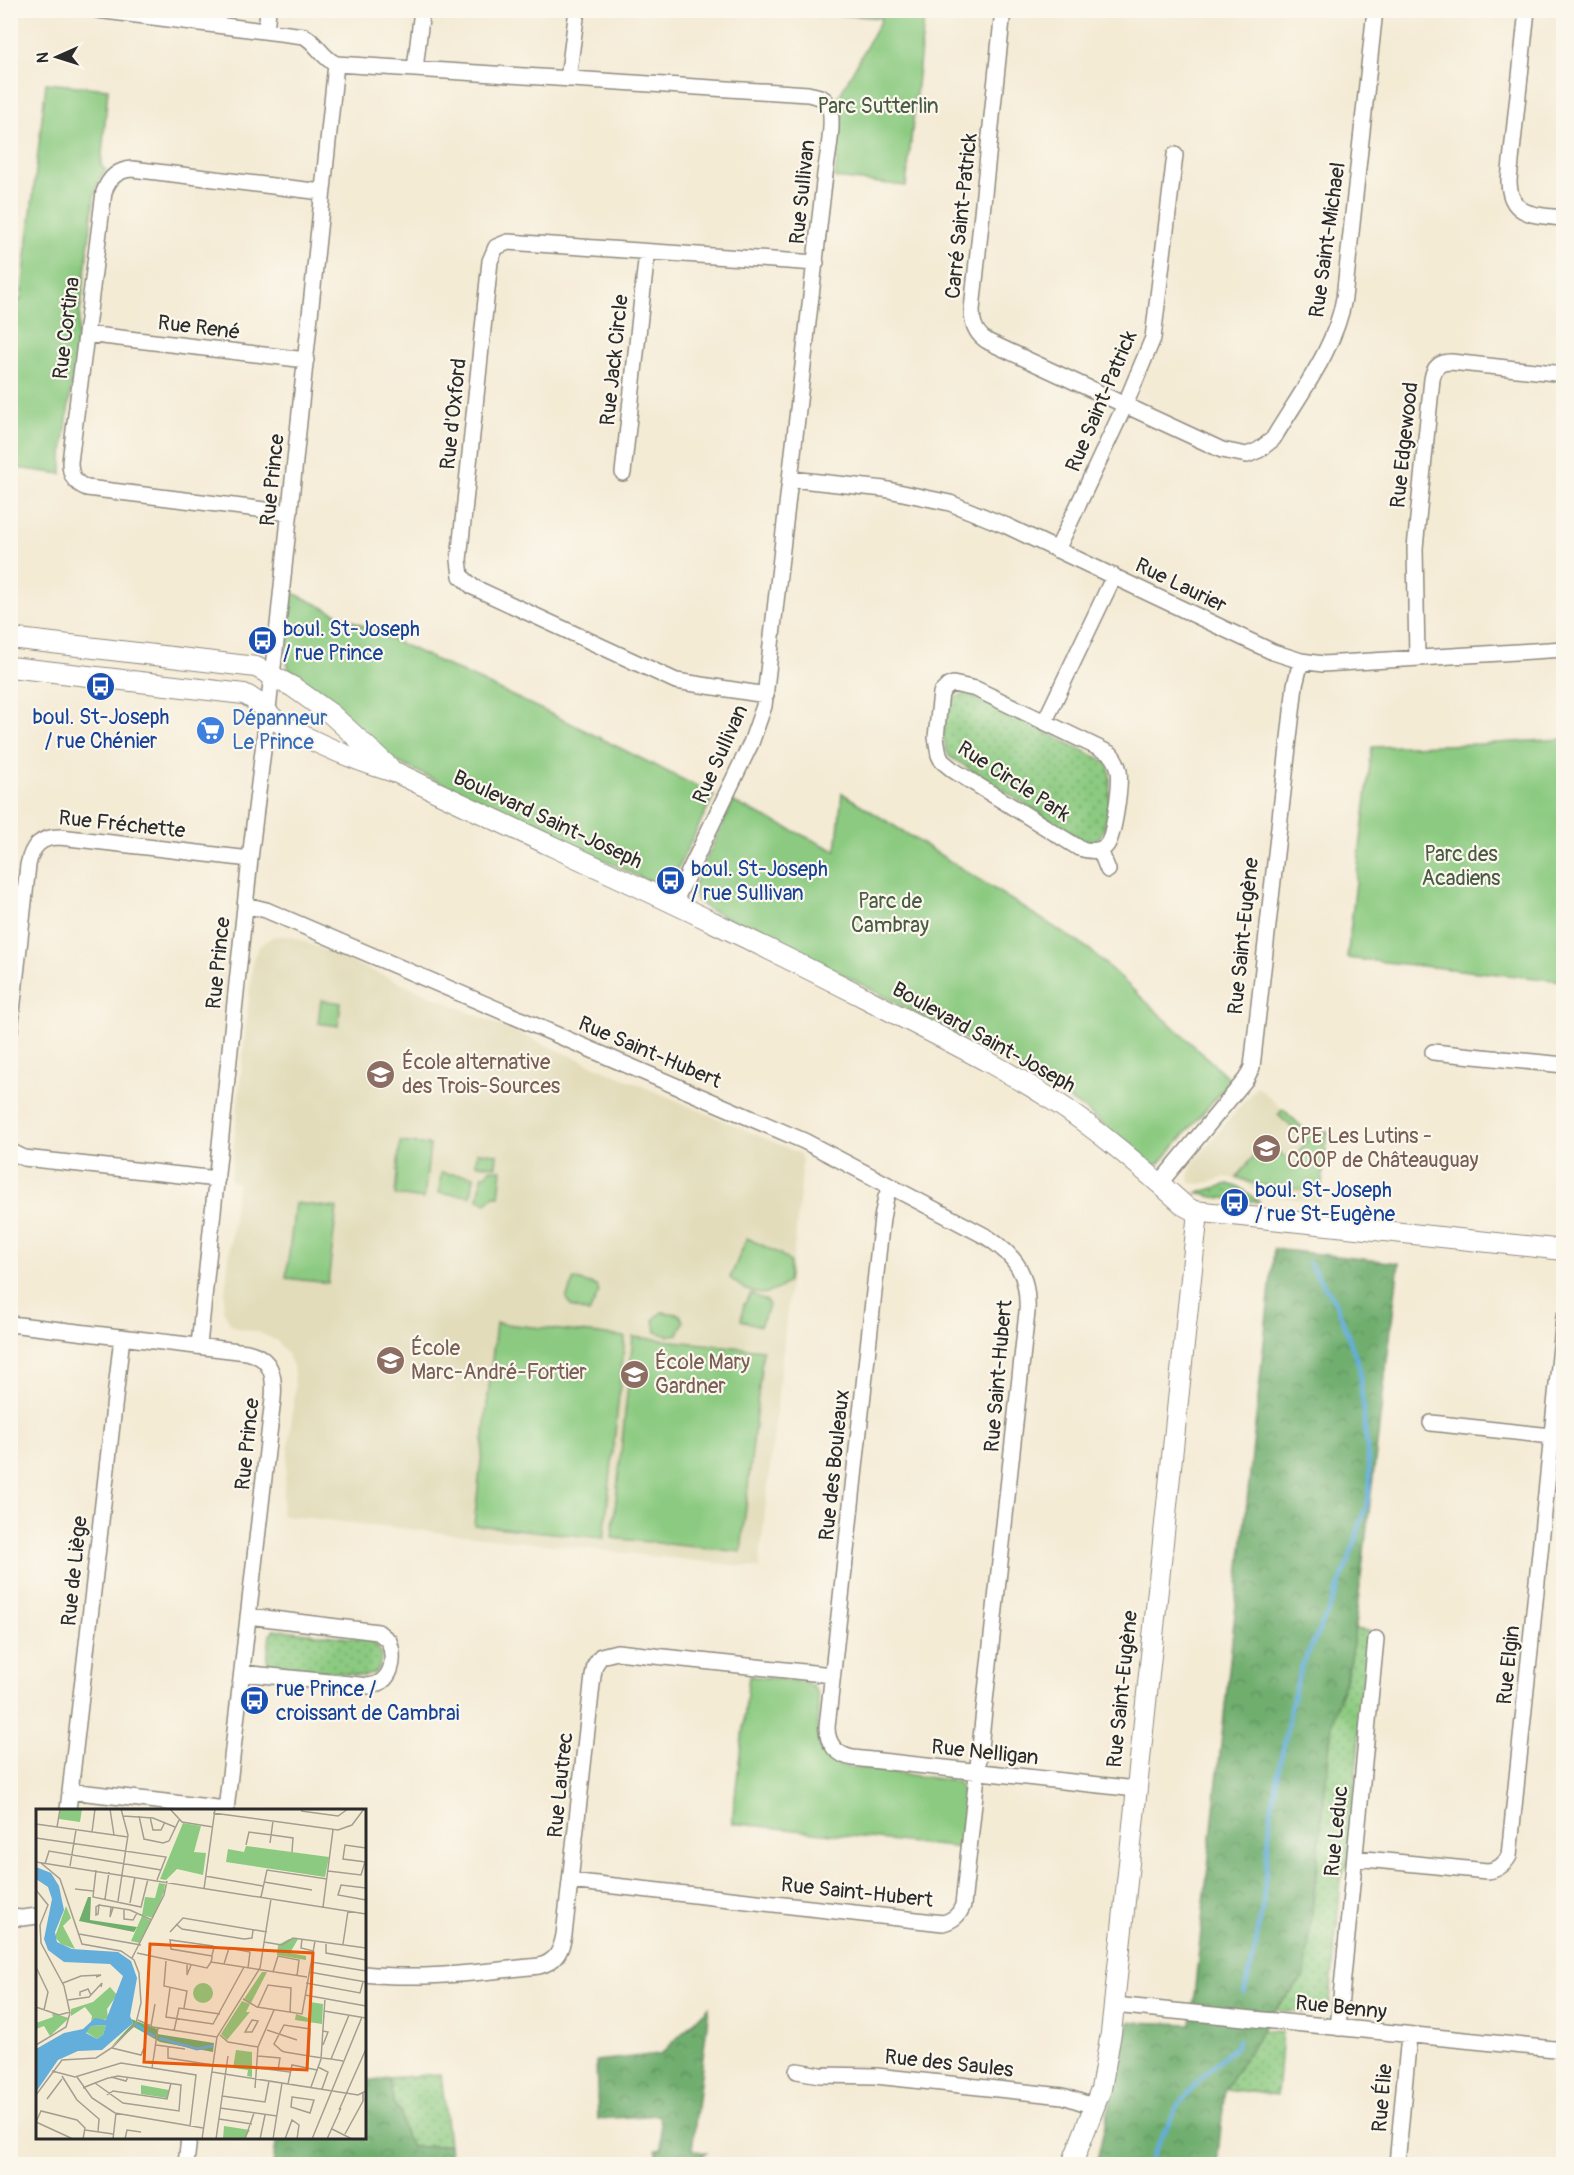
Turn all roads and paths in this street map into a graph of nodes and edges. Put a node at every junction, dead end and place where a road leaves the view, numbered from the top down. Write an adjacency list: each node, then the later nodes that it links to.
1 (97, 10): 8 (street)
2 (268, 10): 9 (street)
3 (422, 10): 11 (street)
4 (577, 10): 12 (street)
5 (1003, 10): 21 (street, Carré Saint-Patrick)
6 (1375, 10): 21 (street, Rue Saint-Michael)
7 (1527, 10): 15 (street)
8 (124, 12): 9 (street)
9 (266, 31): 10 (street)
10 (336, 64): 11 (street, Rue Sullivan); 14 (street, Rue Prince)
11 (415, 69): 12 (street, Rue Sullivan)
12 (568, 79): 17 (street, Rue Sullivan)
13 (1175, 155): 21 (street, Rue Saint-Patrick)
14 (322, 192): 18 (street, Rue Cortina); 19 (street, Rue Prince)
15 (1563, 218)
16 (647, 252): 17 (street, Rue d'Oxford); 22 (street, Rue Jack Circle); 33 (street, Rue d'Oxford)
17 (816, 263): 23 (street, Rue Sullivan)
18 (87, 334): 19 (street, Rue René); 24 (street, Rue Cortina)
19 (306, 360): 24 (street, Rue Prince)
20 (1563, 374): 29 (street, Rue Edgewood)
21 (1125, 405): 25 (street, Rue Saint-Patrick)
22 (623, 473)
23 (791, 479): 25 (street, Rue Laurier); 33 (street, Rue Sullivan)
24 (290, 513): 32 (street, Rue Prince)
25 (1057, 550): 26 (street, Rue Laurier)
26 (1114, 576): 30 (street, Rue Laurier); 35 (street)
27 (10, 638): 32 (street, Boulevard Saint-Joseph)
28 (1563, 649): 29 (street, Rue Laurier)
29 (1417, 658): 30 (street, Rue Laurier)
30 (1301, 662): 47 (street, Rue Saint-Eugène)
31 (10, 667): 34 (street, Boulevard Saint-Joseph)
32 (272, 675): 34 (street, Rue Prince); 36 (street, Boulevard Saint-Joseph)
33 (766, 695): 40 (street, Rue Sullivan)
34 (267, 710): 36 (street, Boulevard Saint-Joseph); 38 (street, Rue Prince)
35 (1045, 721): 37 (street, Rue Circle Park); 37 (street, Rue Circle Park)
36 (397, 773): 40 (street, Boulevard Saint-Joseph)
37 (1100, 850): 39 (street)
38 (250, 859): 41 (street, Rue Prince); 42 (street, Rue Fréchette)
39 (1108, 870)
40 (674, 903): 47 (street, Boulevard Saint-Joseph)
41 (245, 905): 46 (street, Rue Prince); 48 (street, Rue Saint-Hubert)
42 (10, 1030)
43 (1433, 1052): 44 (street)
44 (1563, 1065)
45 (10, 1151): 46 (street)
46 (217, 1179): 54 (street, Rue Prince)
47 (1159, 1184): 49 (street, Boulevard Saint-Joseph)
48 (891, 1187): 60 (street, Rue des Bouleaux); 62 (street, Rue Saint-Hubert)
49 (1198, 1212): 50 (street, Boulevard Saint-Joseph); 63 (street, Rue Saint-Eugène)
50 (1563, 1250)
51 (1563, 1317): 56 (street, Rue Elgin)
52 (10, 1324): 53 (street)
53 (122, 1337): 54 (street); 64 (street, Rue de Liège)
54 (199, 1346): 57 (street, Rue Prince)
55 (1431, 1423): 56 (street)
56 (1551, 1436): 68 (street, Rue Elgin)
57 (248, 1616): 59 (street, Rue Prince); 59 (street)
58 (1376, 1639): 68 (street, Rue Leduc)
59 (242, 1673): 67 (street, Rue Prince)
60 (832, 1675): 61 (street, Rue des Bouleaux); 69 (street, Rue Lautrec)
61 (833, 1748): 62 (street, Rue Nelligan)
62 (978, 1772): 63 (street, Rue Nelligan); 69 (street, Rue Saint-Hubert)
63 (1136, 1789): 73 (street, Rue Saint-Eugène)
64 (70, 1791): 65 (street, Rue de Liège); 66 (street)
65 (68, 1809)
66 (218, 1809)
67 (226, 1809)
68 (1355, 1858): 74 (street, Rue Leduc)
69 (570, 1881): 72 (street, Rue Lautrec)
70 (36, 1916): 71 (street)
71 (10, 1917)
72 (366, 1974)
73 (1114, 2005): 74 (street, Rue Benny); 78 (street, Rue Saint-Eugène)
74 (1338, 2028): 75 (street, Rue Benny)
75 (1409, 2035): 76 (street, Rue Benny); 82 (street, Rue Élie)
76 (1563, 2050)
77 (797, 2071): 78 (street, Rue des Saules)
78 (1096, 2107): 81 (street, Rue Saint-Eugène)
79 (189, 2139): 80 (street)
80 (186, 2164)
81 (1072, 2164)
82 (1397, 2164)

